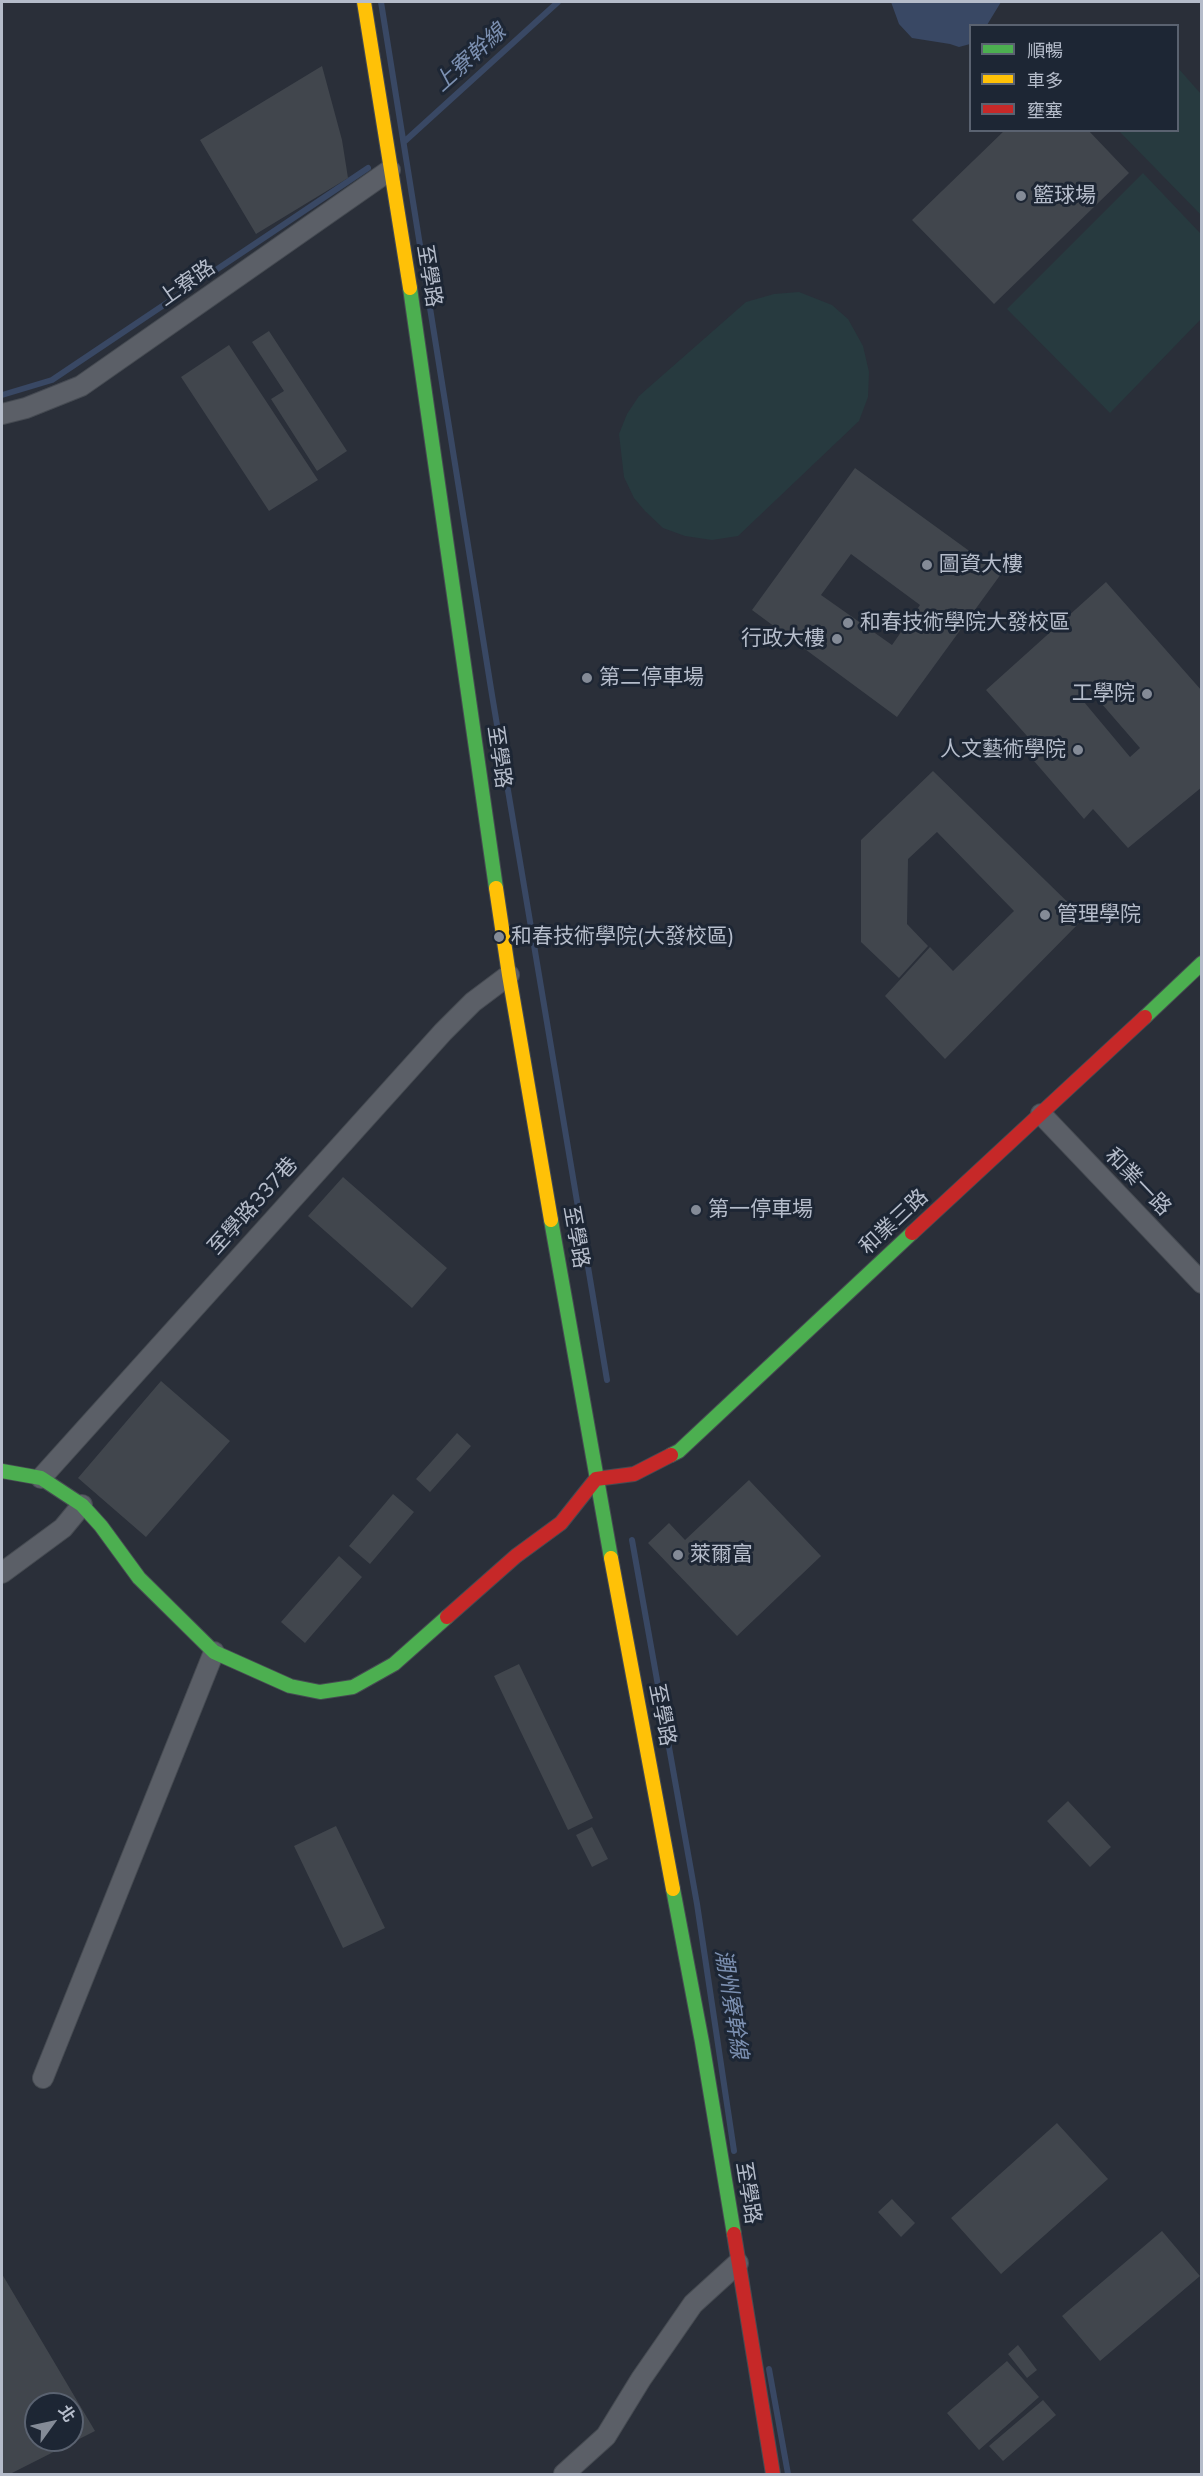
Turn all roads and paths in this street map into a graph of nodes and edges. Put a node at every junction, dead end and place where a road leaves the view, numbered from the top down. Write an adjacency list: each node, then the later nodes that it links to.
1 (364, 2): 2 (street, 至學路)
2 (390, 170): 3 (street, 上寮路); 5 (street, 至學路)
3 (2, 414)
4 (1202, 963): 6 (street, 和業三路)
5 (509, 975): 9 (street, 至學路337巷); 10 (street, 至學路)
6 (1041, 1114): 7 (street, 和業一路); 10 (street, 和業三路)
7 (1202, 1283)
8 (2, 1471): 9 (street)
9 (41, 1478): 11 (street)
10 (596, 1479): 13 (street); 15 (street, 至學路)
11 (82, 1505): 12 (street); 13 (street)
12 (2, 1573)
13 (214, 1652): 14 (street)
14 (43, 2078)
15 (738, 2263): 16 (street); 17 (street, 至學路)
16 (564, 2475)
17 (773, 2475)

